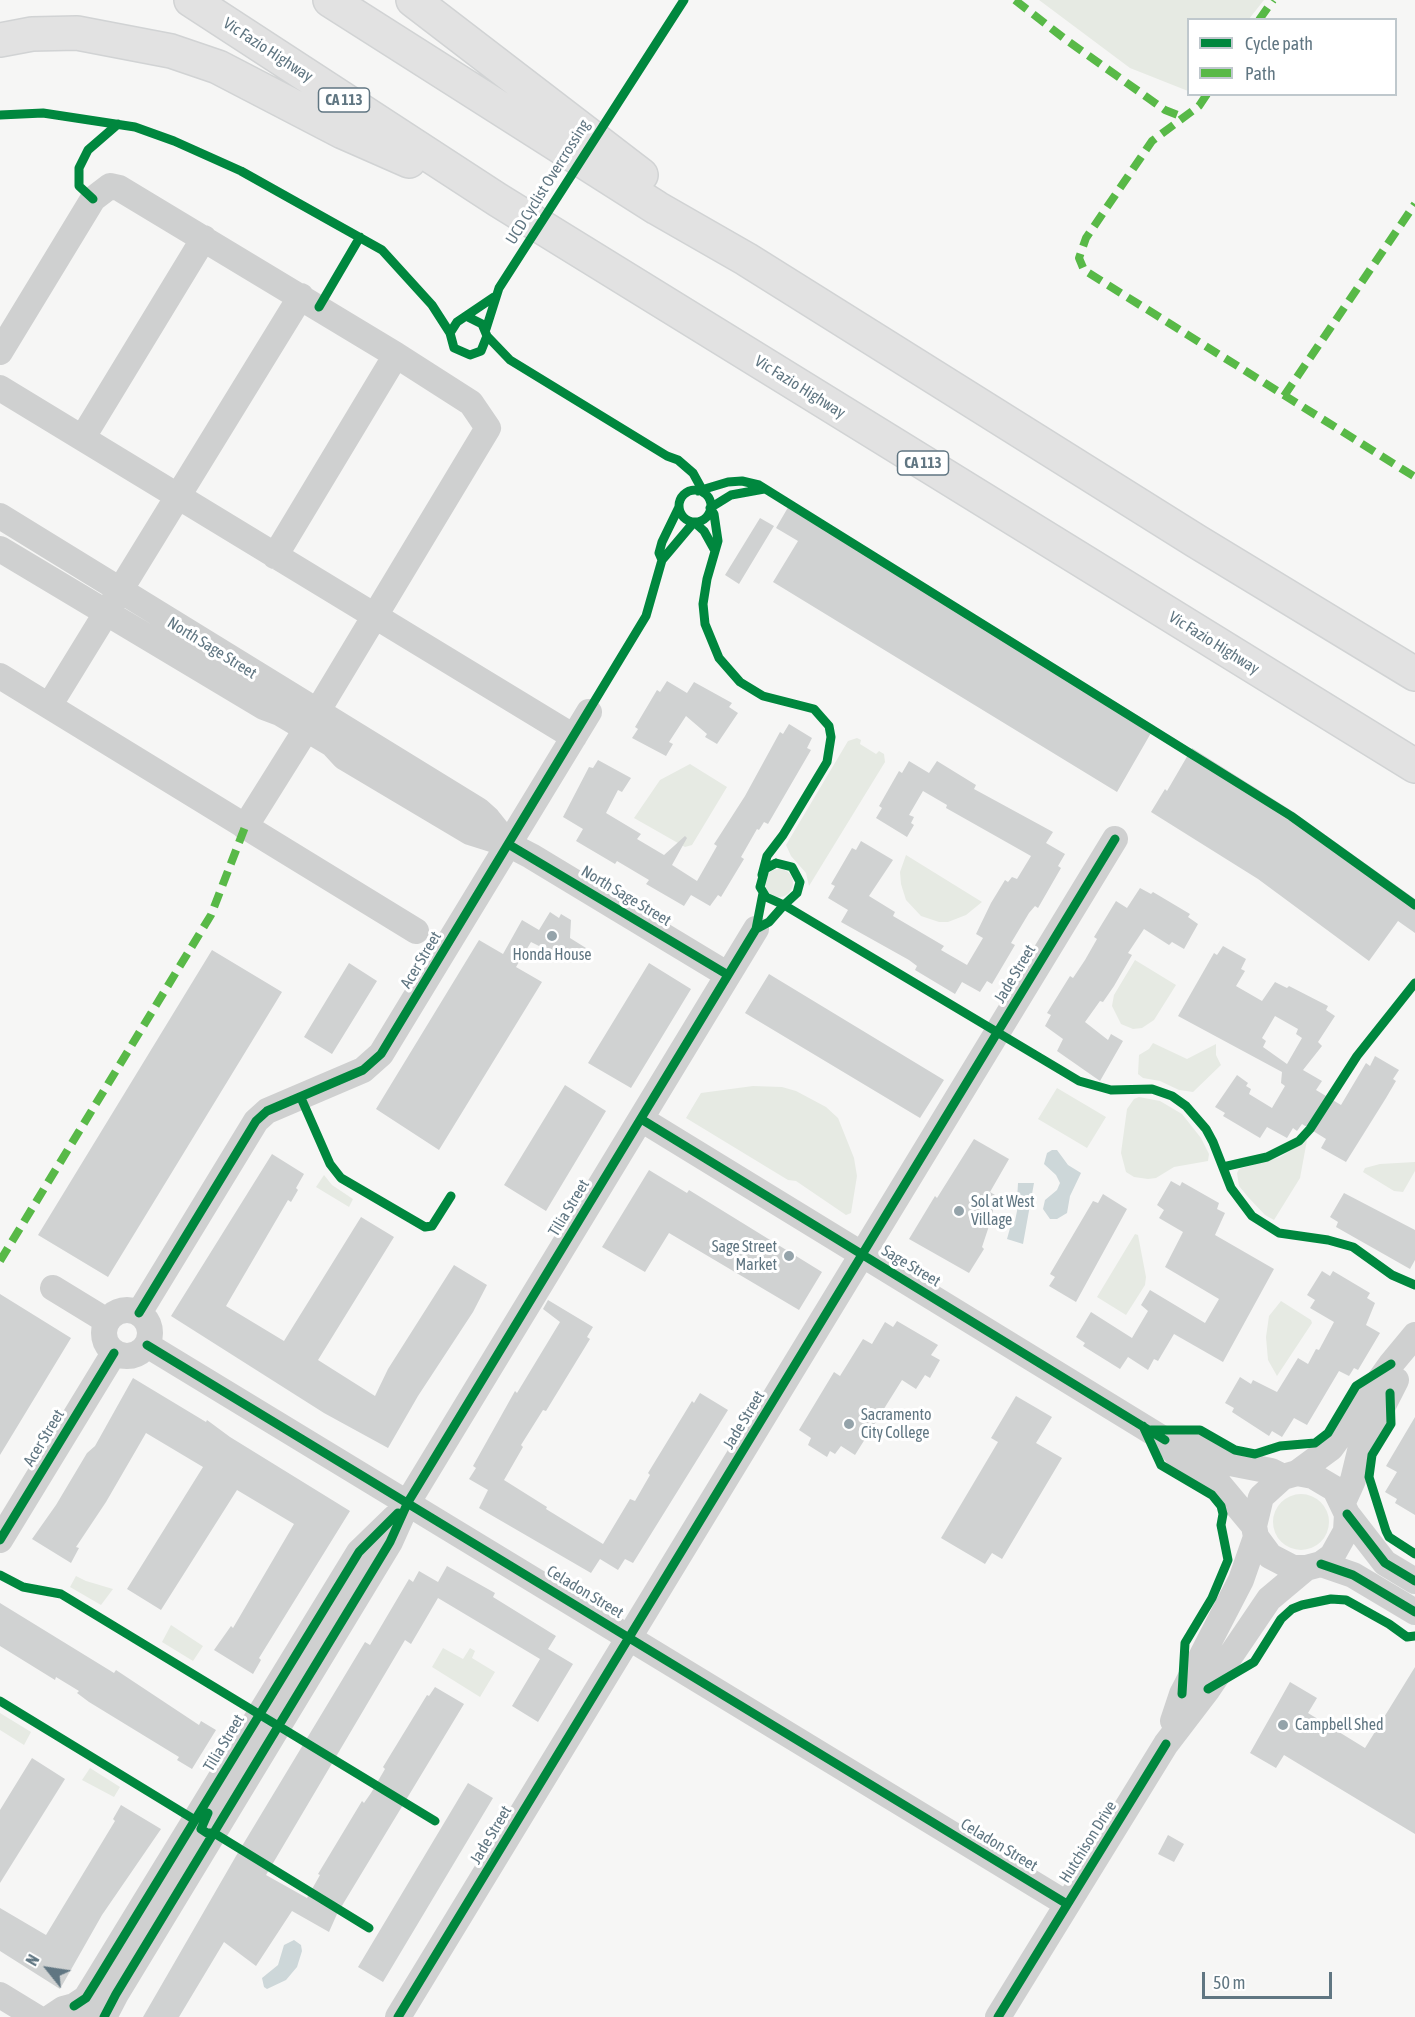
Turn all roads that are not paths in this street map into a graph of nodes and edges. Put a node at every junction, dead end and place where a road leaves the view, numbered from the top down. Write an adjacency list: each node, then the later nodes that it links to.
1 (191, 0): 5 (highway, Vic Fazio Highway / CA 113)
2 (330, 0): 7 (highway)
3 (413, 0): 7 (highway)
4 (0, 40): 5 (highway)
5 (498, 200): 25 (highway, Vic Fazio Highway / CA 113)
6 (204, 238): 8 (street); 9 (street); 12 (street)
7 (746, 259): 20 (highway)
8 (301, 296): 10 (street); 13 (street)
9 (0, 352)
10 (396, 355): 16 (street); 19 (street)
11 (0, 388): 12 (street)
12 (82, 437): 13 (street)
13 (179, 496): 16 (street); 17 (street)
14 (0, 516): 17 (street, North Sage Street)
15 (0, 549): 18 (street, North Sage Street)
16 (275, 556): 19 (street)
17 (120, 591): 18 (street); 24 (street, North Sage Street)
18 (107, 613): 22 (street); 24 (street, North Sage Street)
19 (375, 617): 24 (street); 26 (street)
20 (1415, 674)
21 (0, 676): 22 (street)
22 (49, 706): 29 (street)
23 (589, 712): 26 (street, Acer Street)
24 (312, 721): 29 (street); 31 (street, North Sage Street)
25 (1348, 726): 27 (highway, Vic Fazio Highway / CA 113); 28 (highway)
26 (574, 737): 31 (street, Acer Street)
27 (1415, 766)
28 (1415, 786)
29 (245, 827): 33 (street)
30 (1115, 839): 36 (street, Jade Street)
31 (508, 844): 34 (street, North Sage Street); 38 (street, Acer Street)
32 (756, 929): 34 (street, Tilia Street)
33 (416, 931)
34 (728, 975): 35 (street, Tilia Street)
35 (640, 1119): 36 (street, Sage Street); 45 (street, Tilia Street)
36 (862, 1254): 43 (street, Sage Street); 52 (street, Jade Street)
37 (53, 1288): 39 (street)
38 (139, 1313): 39 (street); 41 (street)
39 (107, 1321): 42 (street)
40 (1414, 1337): 44 (street); 46 (street)
41 (147, 1345): 42 (street); 45 (street, Celadon Street)
42 (114, 1353): 48 (street, Acer Street)
43 (1165, 1440): 44 (street, Sage Street); 47 (street, Sage Street)
44 (1290, 1475): 46 (street); 47 (street)
45 (408, 1502): 52 (street, Celadon Street); 56 (street, Tilia Street); 59 (street, Tilia Street)
46 (1346, 1508): 49 (street); 50 (street)
47 (1255, 1531): 49 (street); 53 (street, Hutchison Drive)
48 (0, 1540)
49 (1313, 1566): 51 (street); 53 (street, Hutchison Drive)
50 (1415, 1581)
51 (1415, 1612)
52 (629, 1637): 54 (street, Celadon Street); 60 (street, Jade Street)
53 (1166, 1744): 54 (street, Hutchison Drive)
54 (1067, 1904): 61 (street, Hutchison Drive)
55 (0, 1995): 57 (street)
56 (63, 2012): 58 (street)
57 (36, 2017)
58 (99, 2017)
59 (104, 2017)
60 (398, 2017)
61 (998, 2017)

